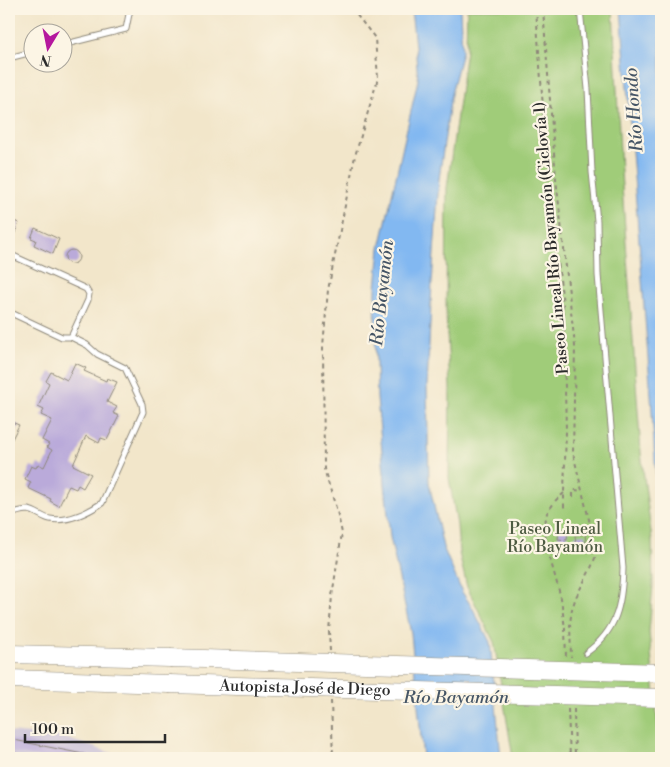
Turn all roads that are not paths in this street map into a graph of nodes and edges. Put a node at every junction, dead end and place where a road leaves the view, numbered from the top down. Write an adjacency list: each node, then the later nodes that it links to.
1 (130, 9): 3 (lane)
2 (580, 9): 10 (lane)
3 (72, 42)
4 (22, 55): 5 (lane)
5 (9, 58)
6 (9, 254): 8 (lane)
7 (9, 312): 8 (lane)
8 (71, 337): 9 (lane)
9 (9, 514)
10 (586, 653)
11 (9, 654): 12 (highway, Autopista José de Diego, bridge)
12 (661, 673)
13 (9, 679): 14 (highway, Autopista José de Diego, bridge)
14 (661, 698)

